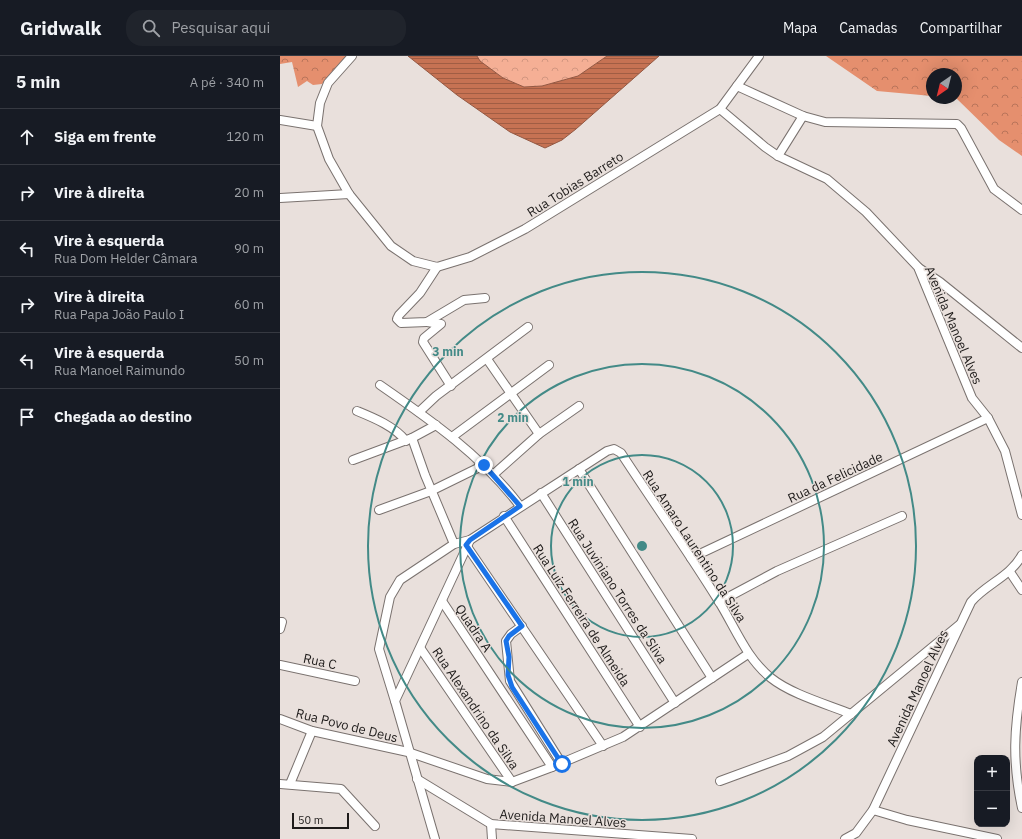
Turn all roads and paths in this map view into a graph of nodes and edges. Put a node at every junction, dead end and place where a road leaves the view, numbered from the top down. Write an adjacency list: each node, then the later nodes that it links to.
1 (352, 56): 7 (street)
2 (759, 56): 3 (street)
3 (737, 86): 4 (street); 5 (street)
4 (720, 109): 8 (street, Avenida Manoel Alves); 12 (street, Rua Tobias Barreto)
5 (803, 116): 8 (street); 11 (street)
6 (280, 120): 7 (street)
7 (317, 126): 9 (street)
8 (778, 156): 13 (street, Avenida Manoel Alves)
9 (348, 194): 10 (street); 12 (street)
10 (280, 198)
11 (1022, 210)
12 (437, 267): 15 (street)
13 (918, 267): 17 (street); 26 (street, Avenida Manoel Alves)
14 (485, 298): 15 (street)
15 (427, 322): 21 (street)
16 (528, 327): 18 (street)
17 (1022, 348)
18 (487, 359): 21 (street); 22 (street)
19 (549, 365): 22 (street)
20 (380, 386): 25 (street)
21 (451, 386): 25 (street)
22 (510, 392): 28 (street); 29 (street)
23 (579, 406): 28 (street)
24 (357, 411): 30 (street)
25 (419, 412): 27 (street)
26 (988, 418): 39 (street, Avenida Manoel Alves); 45 (street, Rua da Felicidade)
27 (436, 425): 29 (street); 30 (street)
28 (539, 434): 34 (street)
29 (452, 437): 32 (street)
30 (409, 440): 31 (street); 35 (street)
31 (353, 460)
32 (484, 465): 34 (street); 35 (street)
33 (579, 469): 36 (street); 45 (street, Rua Amaro Laurentino da Silva); 55 (street)
34 (494, 474): 37 (street)
35 (431, 491): 38 (street); 43 (street)
36 (541, 493): 37 (street); 59 (street, Rua Juviniano Torres da Sliva)
37 (520, 506): 40 (street)
38 (379, 510)
39 (1022, 515)
40 (504, 516): 42 (street); 62 (street, Rua Luiz Ferreira de Almeida)
41 (902, 516): 49 (street)
42 (468, 543): 43 (street); 48 (street); 51 (street)
43 (454, 544): 58 (street)
44 (1022, 555): 46 (street, Avenida Manoel Alves)
45 (691, 558): 49 (street, Rua Amaro Laurentino da Silva)
46 (1010, 572): 47 (street); 50 (street, Avenida Manoel Alves)
47 (1022, 590)
48 (442, 601): 52 (street); 67 (street, Quadra A)
49 (719, 602): 53 (street, Rua Amaro Laurentino da Silva)
50 (961, 624): 60 (street); 74 (street, Avenida Manoel Alves)
51 (522, 626): 64 (street); 66 (street)
52 (421, 648): 58 (street); 70 (street, Rua Alexandrino da Silva)
53 (748, 654): 55 (street); 60 (street, Rua Amaro Laurentino da Silva)
54 (280, 665): 56 (street, Rua C)
55 (712, 678): 59 (street)
56 (355, 681)
57 (1022, 682): 73 (street)
58 (395, 701): 65 (street)
59 (675, 703): 62 (street)
60 (851, 714): 69 (street)
61 (280, 719): 63 (street, Rua Povo de Deus)
62 (640, 727): 64 (street)
63 (312, 731): 65 (street, Rua Povo de Deus); 72 (street)
64 (603, 746): 66 (street)
65 (408, 752): 68 (street); 70 (street, Rua Povo de Deus)
66 (562, 764): 67 (street)
67 (552, 768): 70 (street)
68 (417, 779): 75 (street, Avenida Manoel Alves); 77 (street)
69 (720, 781)
70 (512, 782)
71 (280, 784): 72 (street)
72 (290, 784): 76 (street)
73 (1022, 808)
74 (873, 810): 80 (street, Avenida Manoel Alves); 81 (street)
75 (491, 824): 78 (street); 79 (street, Avenida Manoel Alves)
76 (375, 826)
77 (435, 839)
78 (492, 839)
79 (692, 839)
80 (845, 839)
81 (998, 839)

